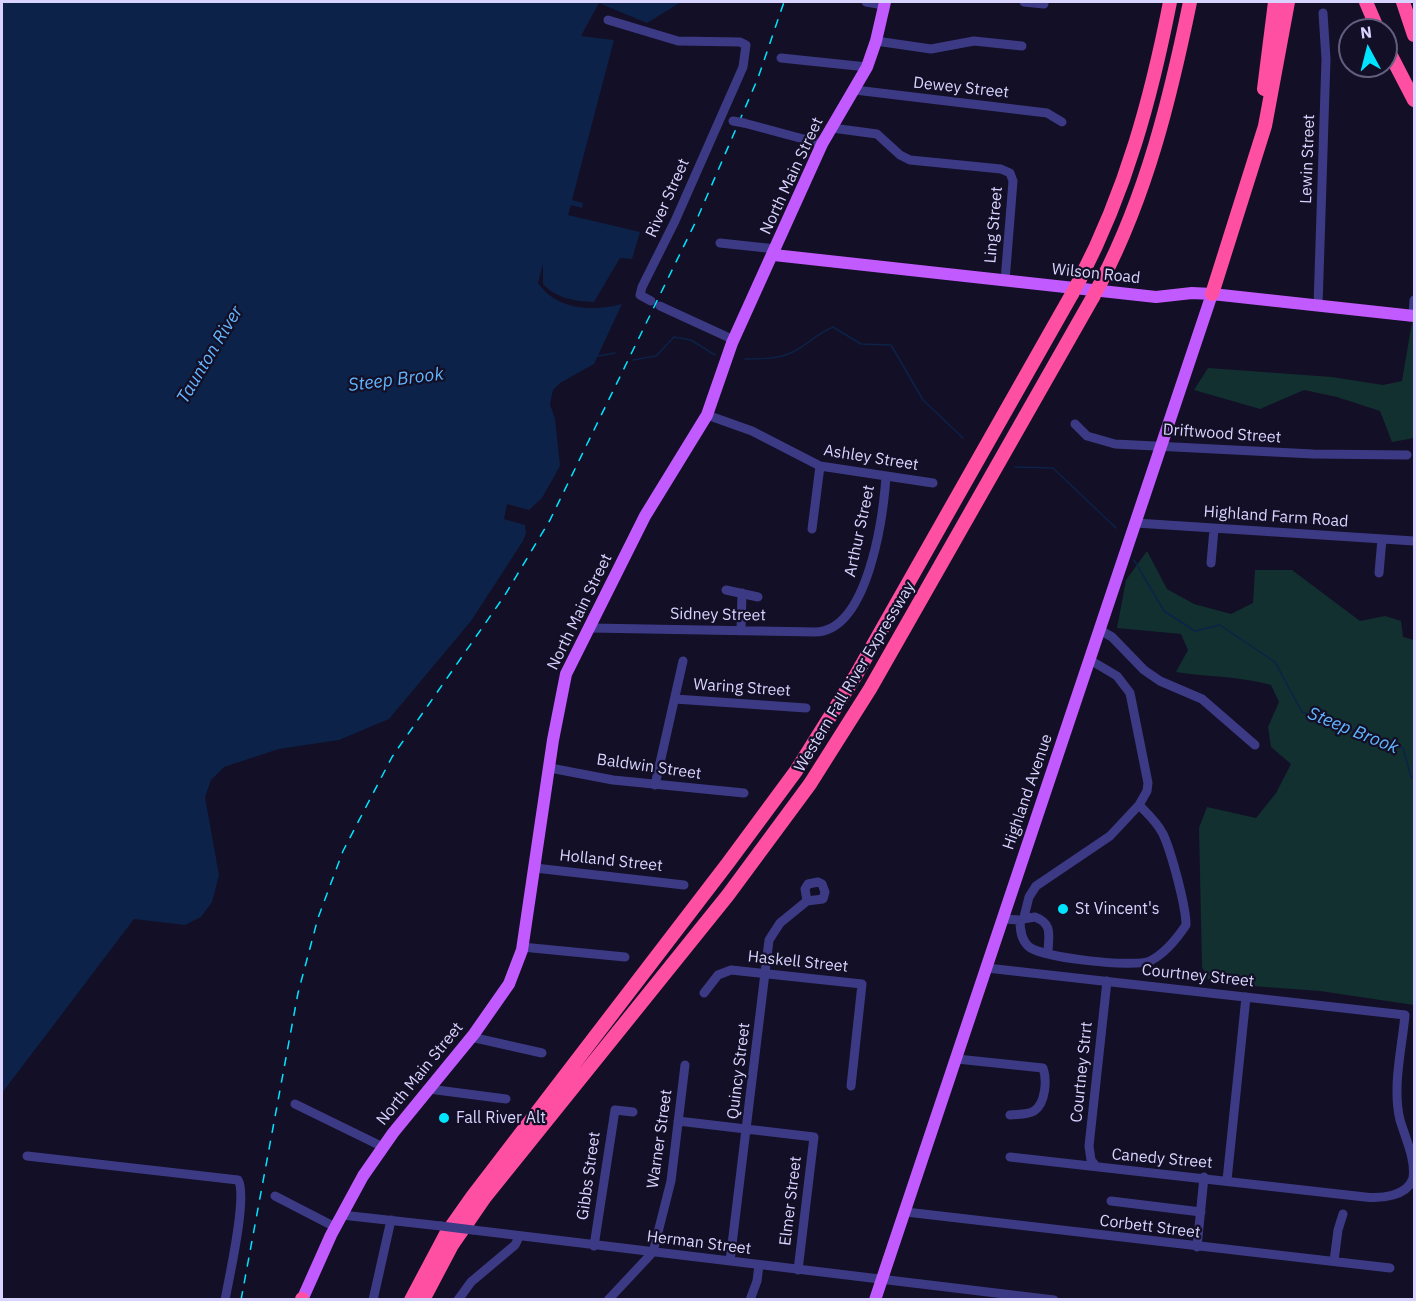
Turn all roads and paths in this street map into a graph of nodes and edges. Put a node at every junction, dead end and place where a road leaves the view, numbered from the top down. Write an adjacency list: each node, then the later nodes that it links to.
1 (866, 2): 9 (street)
2 (1024, 2): 10 (street)
3 (1170, 2): 119 (highway, Western Fall River Expressway, bridge)
4 (1190, 2): 120 (highway, Western Fall River Expressway, bridge)
5 (1275, 2): 26 (highway)
6 (1288, 2): 26 (highway)
7 (1366, 2): 12 (highway)
8 (1403, 2): 14 (highway)
9 (884, 3): 15 (main road, North Main Street)
10 (1044, 4)
11 (1323, 13): 32 (street, Lewin Street)
12 (1373, 18)
13 (608, 20): 22 (street, River Street)
14 (1414, 35)
15 (876, 41): 16 (street); 18 (main road, North Main Street)
16 (1022, 46)
17 (781, 58): 18 (street)
18 (867, 67): 20 (main road, North Main Street)
19 (1398, 69): 21 (highway)
20 (855, 90): 23 (street, Dewey Street); 24 (main road, North Main Street)
21 (1414, 100)
22 (720, 117): 25 (street, bridge); 34 (street, River Street)
23 (1062, 122)
24 (832, 128): 25 (main road, North Main Street); 29 (street, Ling Street)
25 (822, 144): 28 (main road, North Main Street)
26 (1252, 168): 30 (highway)
27 (720, 243): 28 (street, Wilson Road)
28 (775, 252): 29 (main road, Wilson Road); 34 (main road, North Main Street)
29 (1005, 281): 30 (main road, Wilson Road)
30 (1212, 294): 32 (main road, Wilson Road); 37 (main road, Highland Avenue)
31 (1414, 300): 33 (street)
32 (1318, 306): 33 (main road, Wilson Road)
33 (1414, 316)
34 (734, 340): 35 (main road, North Main Street)
35 (707, 415): 39 (street, Ashley Street); 53 (main road, North Main Street)
36 (1075, 424): 37 (street, Driftwood Street)
37 (1162, 445): 38 (street, Driftwood Street); 42 (main road, Highland Avenue)
38 (1407, 455)
39 (820, 466): 40 (street, Ashley Street); 43 (street)
40 (886, 477): 41 (street, Ashley Street); 52 (street, Arthur Street)
41 (933, 483)
42 (1136, 523): 44 (street, Highland Farm Road); 54 (main road, Highland Avenue)
43 (812, 529)
44 (1214, 529): 45 (street, Highland Farm Road); 47 (street)
45 (1382, 539): 46 (street, Highland Farm Road); 48 (street)
46 (1414, 541)
47 (1212, 562)
48 (1379, 573)
49 (726, 590): 50 (street)
50 (742, 593): 51 (street); 55 (street)
51 (758, 597)
52 (842, 621): 55 (street, Sidney Street)
53 (591, 628): 55 (street, Sidney Street); 61 (main road, North Main Street)
54 (1100, 630): 56 (main road, Highland Avenue); 60 (street)
55 (741, 631)
56 (1090, 660): 64 (street); 68 (main road, Highland Avenue)
57 (683, 661): 58 (street)
58 (675, 699): 59 (street, Waring Street); 62 (street)
59 (806, 708)
60 (1255, 745)
61 (550, 768): 62 (street, Baldwin Street); 65 (main road, North Main Street)
62 (655, 785): 63 (street, Baldwin Street)
63 (744, 793)
64 (1139, 805): 69 (street); 71 (street)
65 (535, 868): 66 (street, Holland Street); 70 (main road, North Main Street)
66 (684, 885)
67 (807, 901): 74 (street, Quincy Street)
68 (1003, 919): 69 (street); 73 (main road, Highland Avenue)
69 (1022, 919): 71 (street); 71 (street)
70 (522, 947): 72 (street); 79 (main road, North Main Street)
71 (1048, 953)
72 (625, 957)
73 (987, 968): 75 (street, Courtney Street); 81 (main road, Highland Avenue)
74 (765, 975): 76 (street, Haskell Street); 83 (street, Haskell Street); 90 (street, Quincy Street)
75 (1107, 981): 77 (street, Courtney Street); 94 (street, Courtney Strrt)
76 (704, 993)
77 (1246, 997): 78 (street, Courtney Street); 96 (street)
78 (1410, 1015): 96 (street, Courtney Street)
79 (471, 1037): 80 (street); 84 (main road, North Main Street)
80 (542, 1053)
81 (957, 1059): 88 (street); 99 (main road, Highland Avenue)
82 (685, 1065): 89 (street, Warner Street)
83 (851, 1086)
84 (429, 1089): 85 (street); 91 (main road, North Main Street)
85 (506, 1099)
86 (295, 1104): 91 (street)
87 (633, 1112): 106 (street, Gibbs Street)
88 (1010, 1115)
89 (678, 1121): 90 (street); 108 (street, Warner Street)
90 (747, 1127): 110 (street, Quincy Street); 113 (street, Elmer Street)
91 (383, 1147): 102 (main road, North Main Street)
92 (27, 1156): 116 (street)
93 (1010, 1157): 94 (street)
94 (1095, 1165): 95 (street, Canedy Street)
95 (1204, 1178): 96 (street, Canedy Street); 100 (street)
96 (1227, 1180)
97 (275, 1196): 104 (street)
98 (1111, 1201): 100 (street)
99 (906, 1212): 107 (street, Corbett Street); 114 (main road, Highland Avenue)
100 (1201, 1212): 107 (street)
101 (1343, 1214): 109 (street)
102 (342, 1215): 103 (street, Herman Street); 104 (main road, North Main Street)
103 (391, 1220): 105 (street, Herman Street, bridge); 118 (street)
104 (335, 1227): 117 (main road, North Main Street)
105 (519, 1237): 106 (street, Herman Street); 121 (street)
106 (594, 1246): 108 (street, Herman Street)
107 (1197, 1247): 109 (street, Corbett Street)
108 (653, 1252): 110 (street, Herman Street); 122 (street)
109 (1334, 1261): 112 (street, Corbett Street)
110 (730, 1262): 111 (street, Herman Street)
111 (759, 1265): 113 (street, Herman Street); 123 (street)
112 (1390, 1268)
113 (798, 1270): 114 (street, Herman Street)
114 (882, 1281): 115 (street, Herman Street); 124 (main road, Highland Avenue)
115 (995, 1297): 125 (street, Herman Street)
116 (225, 1299)
117 (302, 1299)
118 (373, 1299)
119 (409, 1299)
120 (423, 1299)
121 (458, 1299)
122 (608, 1299)
123 (750, 1299)
124 (875, 1299)
125 (1054, 1299)

